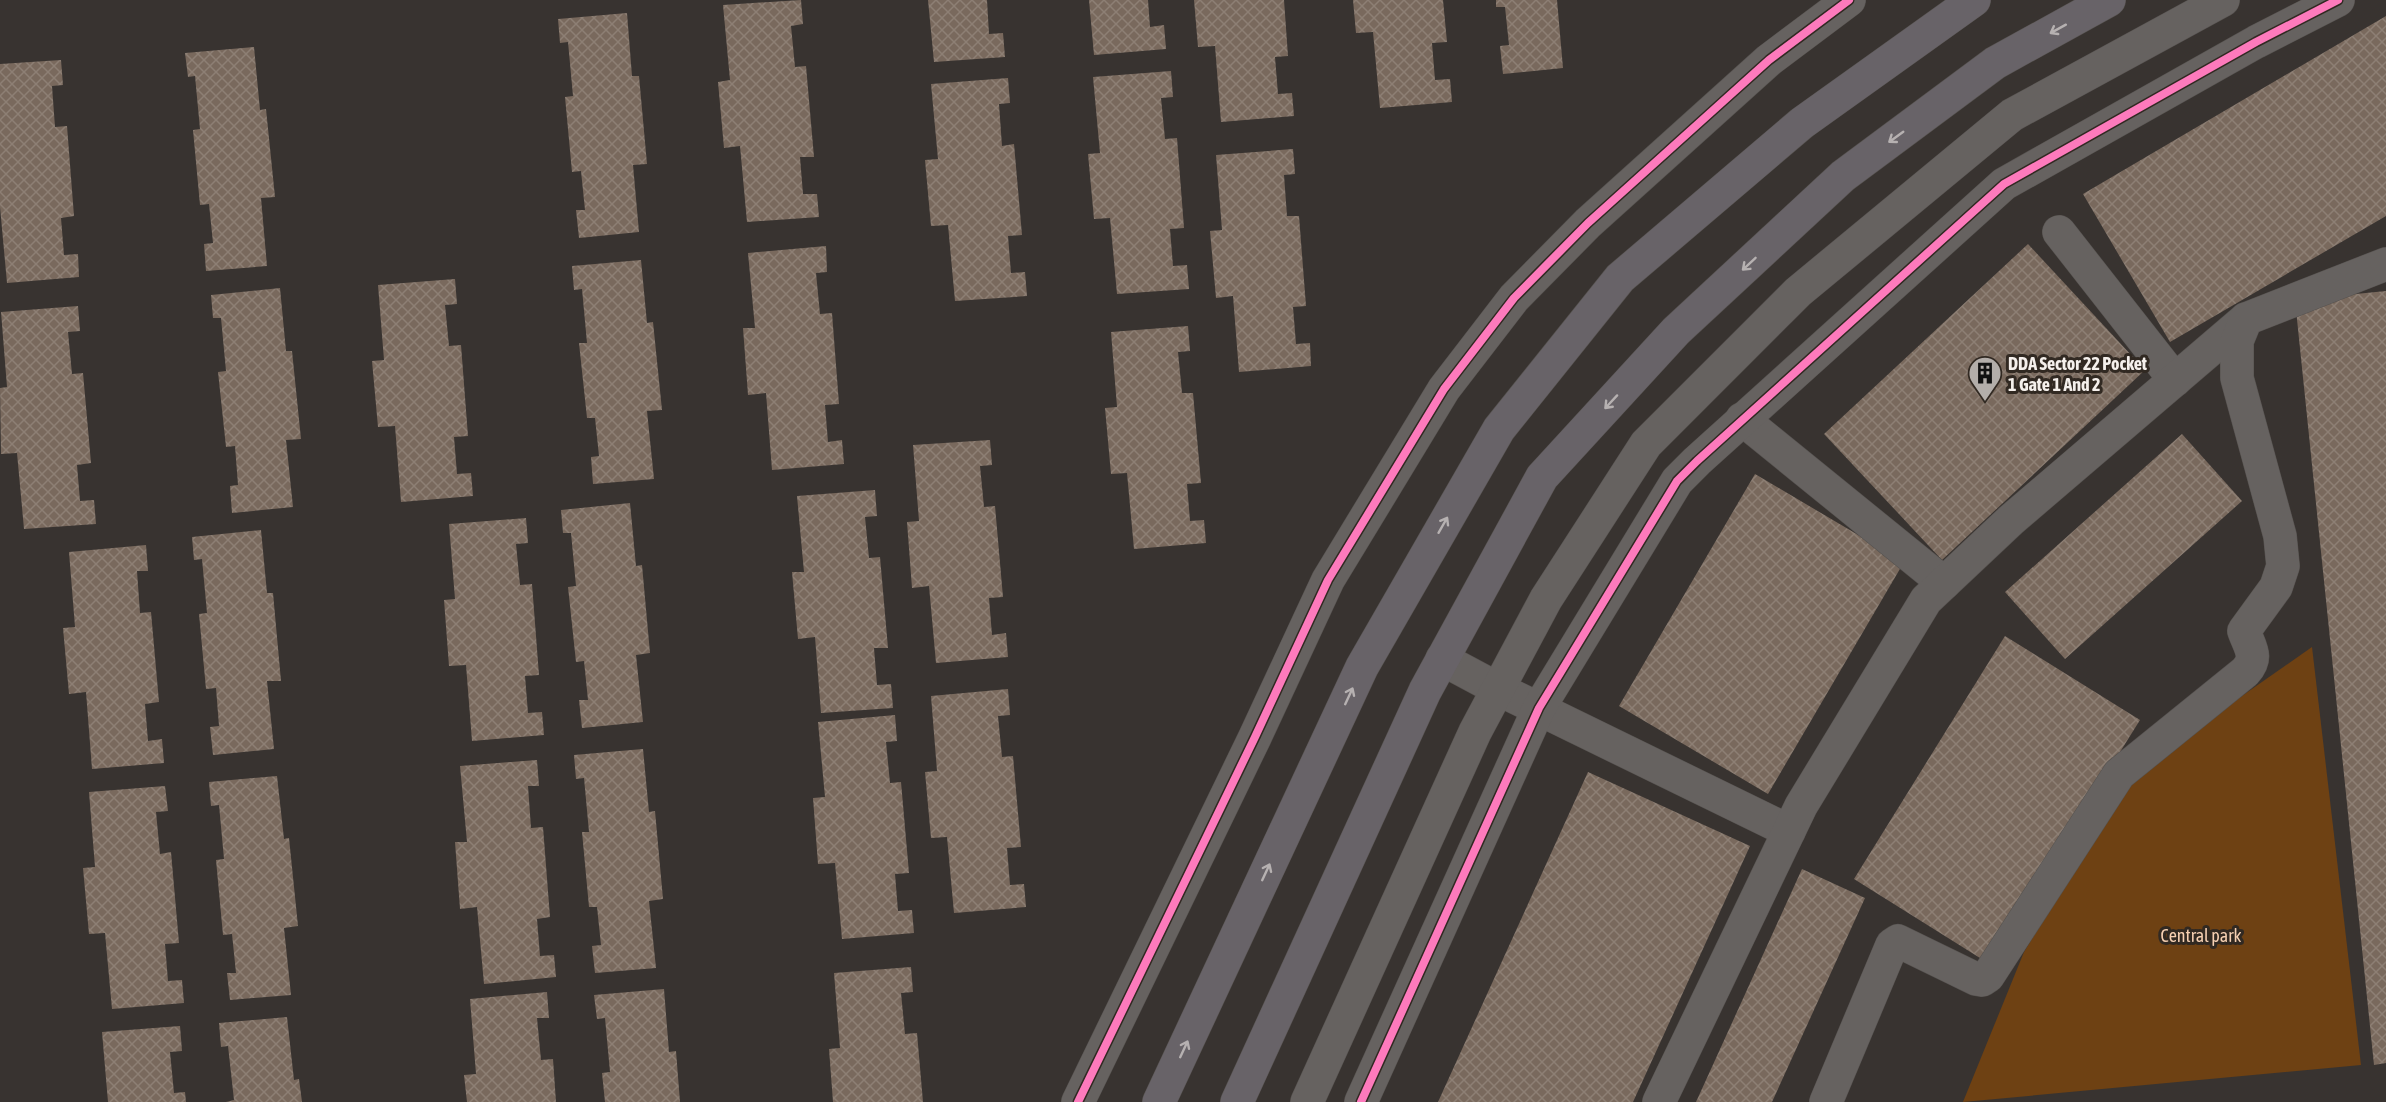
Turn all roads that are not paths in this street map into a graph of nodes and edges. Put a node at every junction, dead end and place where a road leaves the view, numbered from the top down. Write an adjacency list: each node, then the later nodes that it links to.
1 (1849, 0): 16 (street)
2 (1974, 0): 17 (main road, one-way to 2)
3 (2109, 0): 12 (main road, one-way to 12)
4 (2223, 0): 13 (street)
5 (2338, 0): 10 (street)
6 (2059, 232): 9 (street)
7 (2386, 264): 8 (street)
8 (2246, 319): 9 (street); 22 (street)
9 (2175, 380): 11 (street)
10 (1742, 419): 11 (street); 14 (street)
11 (1944, 583): 15 (street)
12 (1442, 659): 13 (street); 18 (main road)
13 (1498, 689): 14 (street); 19 (street)
14 (1539, 708): 15 (street); 20 (street)
15 (1790, 831): 21 (street)
16 (1078, 1102)
17 (1159, 1102)
18 (1237, 1102)
19 (1307, 1102)
20 (1361, 1102)
21 (1659, 1102)
22 (1826, 1102)

